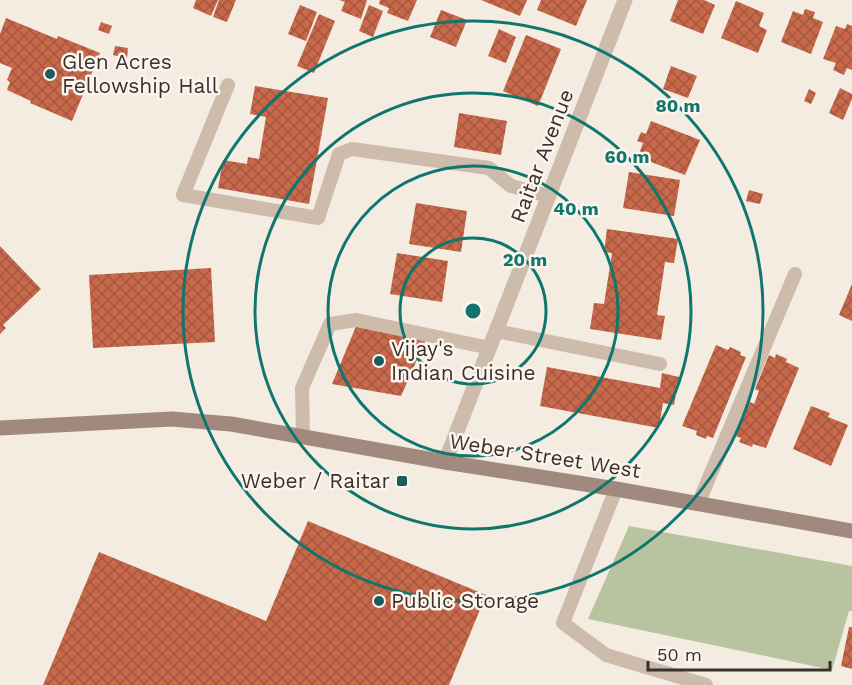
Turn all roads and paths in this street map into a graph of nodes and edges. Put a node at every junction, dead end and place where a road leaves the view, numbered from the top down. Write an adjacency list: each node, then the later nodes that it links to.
1 (625, 0): 3 (street, Raitar Avenue)
2 (228, 86): 3 (lane)
3 (549, 196): 5 (street, Raitar Avenue)
4 (795, 274): 12 (lane)
5 (496, 331): 6 (street, Raitar Avenue); 7 (lane)
6 (490, 348): 9 (lane); 10 (street, Raitar Avenue)
7 (660, 364)
8 (0, 428): 9 (main road, Weber Street West)
9 (303, 436): 10 (main road, Weber Street West)
10 (445, 462): 11 (main road, Weber Street West)
11 (616, 489): 12 (main road, Weber Street West); 14 (lane)
12 (698, 504): 13 (main road, Weber Street West)
13 (852, 531)
14 (706, 685)

